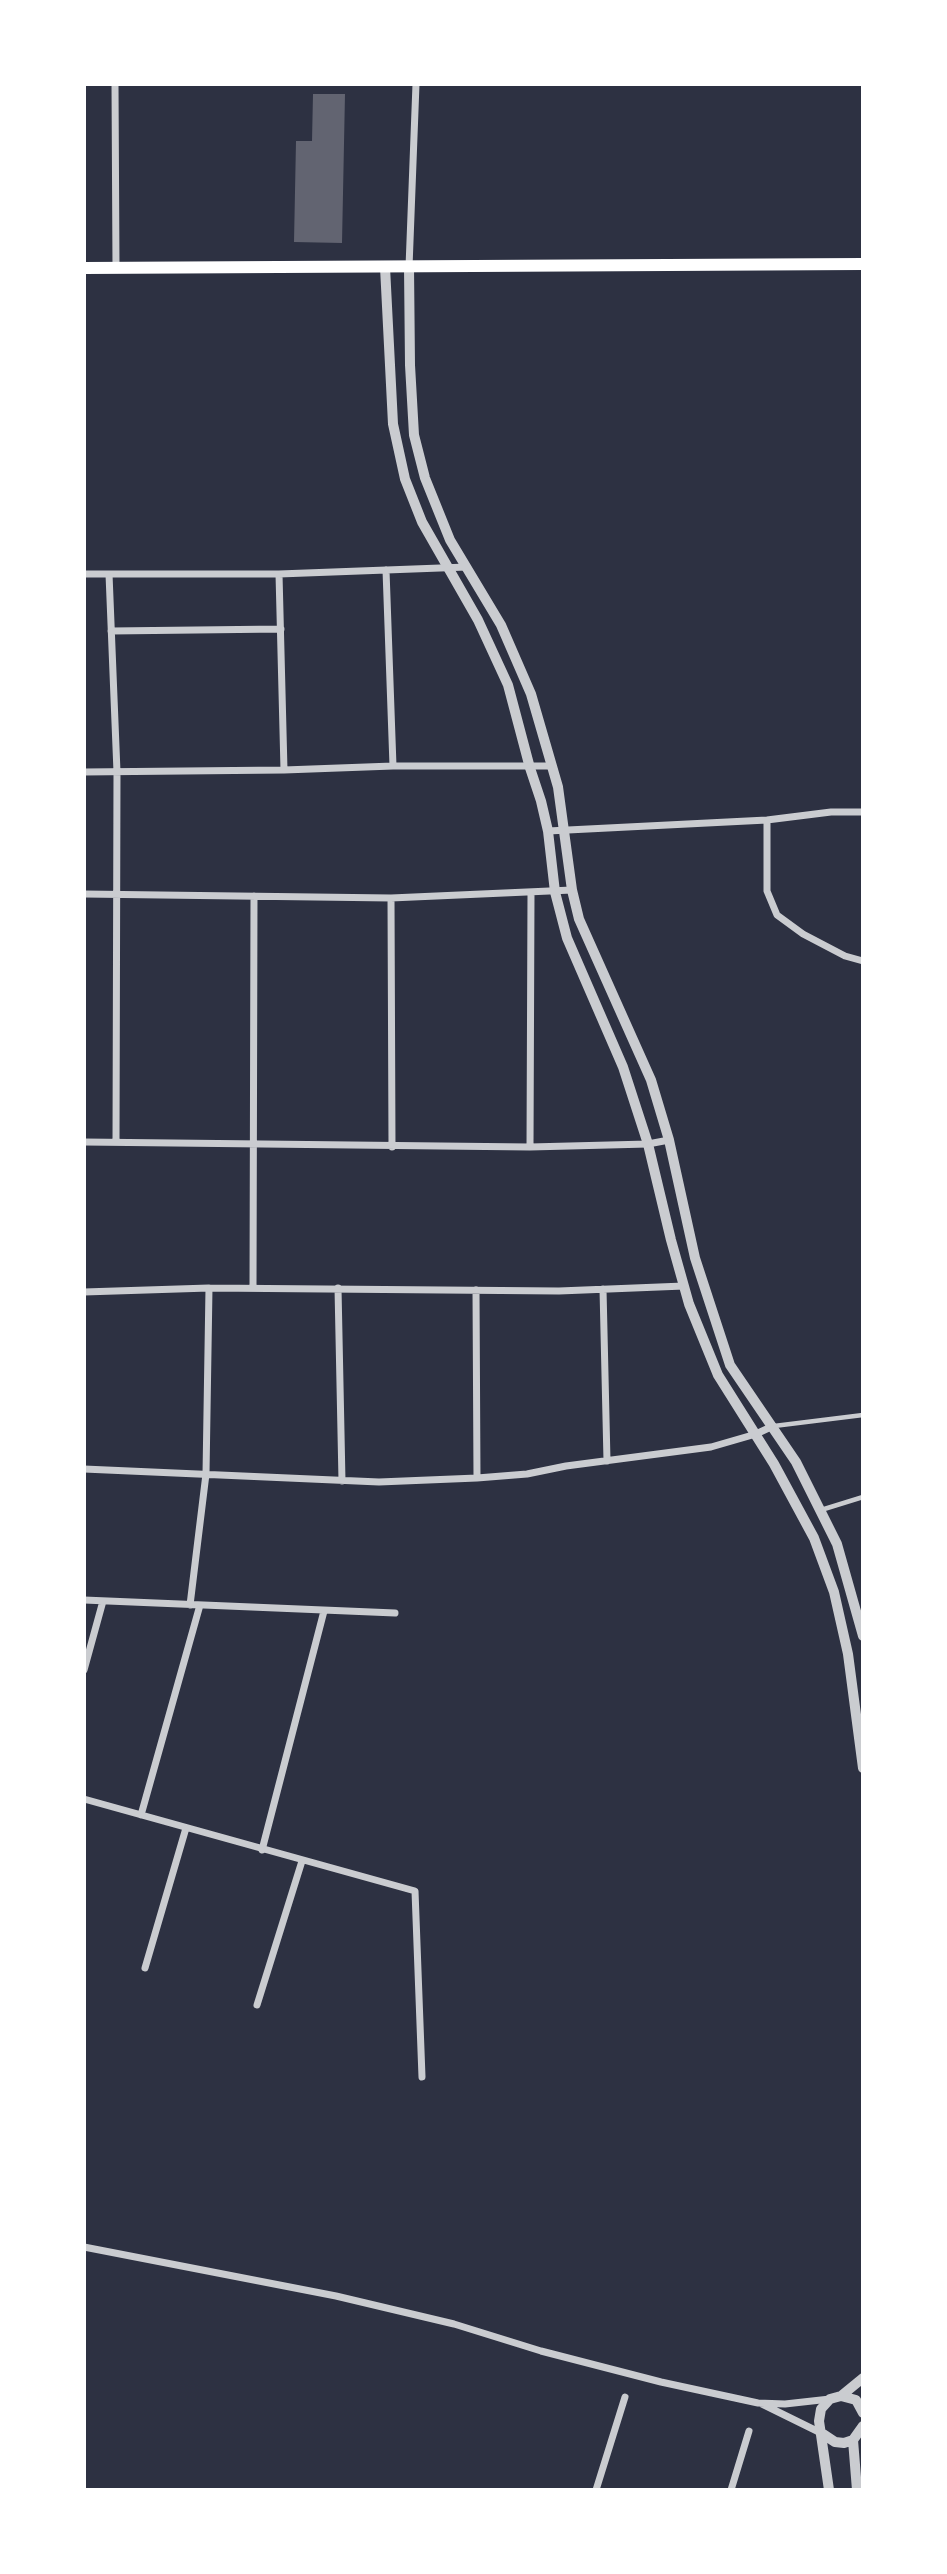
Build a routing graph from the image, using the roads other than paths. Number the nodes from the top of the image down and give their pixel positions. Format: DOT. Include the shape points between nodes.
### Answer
graph roads {
  1 [pos="115,84"];
  2 [pos="416,84"];
  3 [pos="863,264"];
  4 [pos="385,267"];
  5 [pos="409,267"];
  6 [pos="84,268"];
  7 [pos="116,268"];
  8 [pos="467,567"];
  9 [pos="450,568"];
  10 [pos="386,570"];
  11 [pos="84,574"];
  12 [pos="109,574"];
  13 [pos="279,574"];
  14 [pos="281,629"];
  15 [pos="111,631"];
  16 [pos="393,766"];
  17 [pos="552,766"];
  18 [pos="530,768"];
  19 [pos="284,770"];
  20 [pos="84,772"];
  21 [pos="117,772"];
  22 [pos="863,812"];
  23 [pos="767,820"];
  24 [pos="565,830"];
  25 [pos="548,831"];
  26 [pos="572,890"];
  27 [pos="555,892"];
  28 [pos="530,893"];
  29 [pos="84,894"];
  30 [pos="116,895"];
  31 [pos="254,896"];
  32 [pos="391,898"];
  33 [pos="863,961"];
  34 [pos="669,1140"];
  35 [pos="116,1141"];
  36 [pos="84,1142"];
  37 [pos="648,1144"];
  38 [pos="252,1145"];
  39 [pos="392,1147"];
  40 [pos="530,1147"];
  41 [pos="684,1286"];
  42 [pos="209,1288"];
  43 [pos="253,1288"];
  44 [pos="338,1288"];
  45 [pos="603,1289"];
  46 [pos="475,1290"];
  47 [pos="84,1292"];
  48 [pos="863,1415"];
  49 [pos="773,1426"];
  50 [pos="756,1434"];
  51 [pos="607,1461"];
  52 [pos="84,1468"];
  53 [pos="206,1474"];
  54 [pos="477,1478"];
  55 [pos="342,1481"];
  56 [pos="863,1497"];
  57 [pos="821,1510"];
  58 [pos="84,1600"];
  59 [pos="103,1601"];
  60 [pos="190,1605"];
  61 [pos="200,1605"];
  62 [pos="324,1611"];
  63 [pos="395,1614"];
  64 [pos="863,1636"];
  65 [pos="84,1670"];
  66 [pos="859,1698"];
  67 [pos="863,1768"];
  68 [pos="84,1799"];
  69 [pos="141,1815"];
  70 [pos="186,1828"];
  71 [pos="262,1850"];
  72 [pos="302,1861"];
  73 [pos="145,1968"];
  74 [pos="257,2005"];
  75 [pos="422,2077"];
  76 [pos="84,2247"];
  77 [pos="863,2379"];
  78 [pos="625,2397"];
  79 [pos="836,2397"];
  80 [pos="758,2403"];
  81 [pos="863,2413"];
  82 [pos="750,2431"];
  83 [pos="860,2432"];
  84 [pos="822,2434"];
  85 [pos="596,2490"];
  86 [pos="731,2490"];
  87 [pos="829,2490"];
  88 [pos="857,2490"];
  1 -- 7 [label="street"];
  2 -- 5 [label="street"];
  3 -- 5 [label="main road"];
  4 -- 5 [label="main road"];
  4 -- 7 [label="main road"];
  4 -- 9 [label="street" via="393,424 405,479 422,522"];
  5 -- 8 [label="street" via="414,435 425,478 450,540"];
  6 -- 7 [label="main road"];
  8 -- 9 [label="street"];
  8 -- 17 [label="street" via="531,694"];
  9 -- 10 [label="street"];
  9 -- 18 [label="street" via="508,685"];
  10 -- 13 [label="street"];
  10 -- 16 [label="street"];
  11 -- 12 [label="street"];
  12 -- 13 [label="street"];
  12 -- 15 [label="street"];
  13 -- 14 [label="street"];
  14 -- 15 [label="street"];
  14 -- 19 [label="street"];
  15 -- 21 [label="street"];
  16 -- 18 [label="street"];
  16 -- 19 [label="street"];
  17 -- 18 [label="street"];
  17 -- 24 [label="street"];
  18 -- 25 [label="street"];
  19 -- 21 [label="street"];
  20 -- 21 [label="street"];
  21 -- 30 [label="street"];
  22 -- 23 [label="street"];
  23 -- 24 [label="street"];
  23 -- 33 [label="street" via="767,891 776,915 803,934"];
  24 -- 25 [label="street"];
  24 -- 26 [label="street"];
  25 -- 27 [label="street"];
  26 -- 27 [label="street"];
  26 -- 34 [label="street" via="592,953 651,1080"];
  27 -- 28 [label="street"];
  27 -- 37 [label="street" via="567,938 623,1067"];
  28 -- 32 [label="street"];
  28 -- 40 [label="street"];
  29 -- 30 [label="street"];
  30 -- 31 [label="street"];
  30 -- 35 [label="street"];
  31 -- 32 [label="street"];
  31 -- 38 [label="street"];
  32 -- 39 [label="street"];
  34 -- 37 [label="street"];
  34 -- 49 [label="street" via="695,1258 730,1365"];
  35 -- 36 [label="street"];
  35 -- 38 [label="street"];
  37 -- 40 [label="street"];
  37 -- 41 [label="street"];
  38 -- 39 [label="street"];
  38 -- 43 [label="street"];
  39 -- 40 [label="street"];
  41 -- 45 [label="street"];
  41 -- 50 [label="street" via="718,1375"];
  42 -- 43 [label="street"];
  42 -- 47 [label="street"];
  42 -- 53 [label="street"];
  43 -- 44 [label="street"];
  44 -- 46 [label="street"];
  44 -- 55 [label="street"];
  45 -- 46 [label="street"];
  45 -- 51 [label="street"];
  46 -- 54 [label="street"];
  48 -- 49 [label="lane"];
  49 -- 50 [label="street"];
  49 -- 57 [label="street"];
  50 -- 51 [label="street" via="711,1447"];
  50 -- 66 [label="street" via="814,1538 834,1592"];
  51 -- 54 [label="street"];
  52 -- 53 [label="street"];
  53 -- 55 [label="street"];
  53 -- 60 [label="street"];
  54 -- 55 [label="street"];
  56 -- 57 [label="lane"];
  57 -- 64 [label="street" via="837,1544"];
  58 -- 59 [label="street"];
  59 -- 60 [label="street"];
  59 -- 65 [label="street"];
  60 -- 61 [label="street"];
  61 -- 62 [label="street"];
  61 -- 69 [label="street"];
  62 -- 63 [label="street"];
  62 -- 71 [label="street"];
  66 -- 67 [label="street"];
  68 -- 69 [label="street"];
  69 -- 70 [label="street"];
  70 -- 71 [label="street"];
  70 -- 73 [label="street"];
  71 -- 72 [label="street"];
  72 -- 74 [label="street"];
  72 -- 75 [label="street" via="415,1891"];
  76 -- 80 [label="street" via="350,2299 661,2382"];
  77 -- 79 [label="street"];
  78 -- 85 [label="street"];
  79 -- 80 [label="street"];
  79 -- 81 [label="street" via="856,2400"];
  79 -- 84 [label="street" via="821,2409"];
  80 -- 84 [label="street"];
  82 -- 86 [label="street"];
  83 -- 84 [label="street" via="844,2443"];
  83 -- 88 [label="street"];
  84 -- 87 [label="street"];
}
